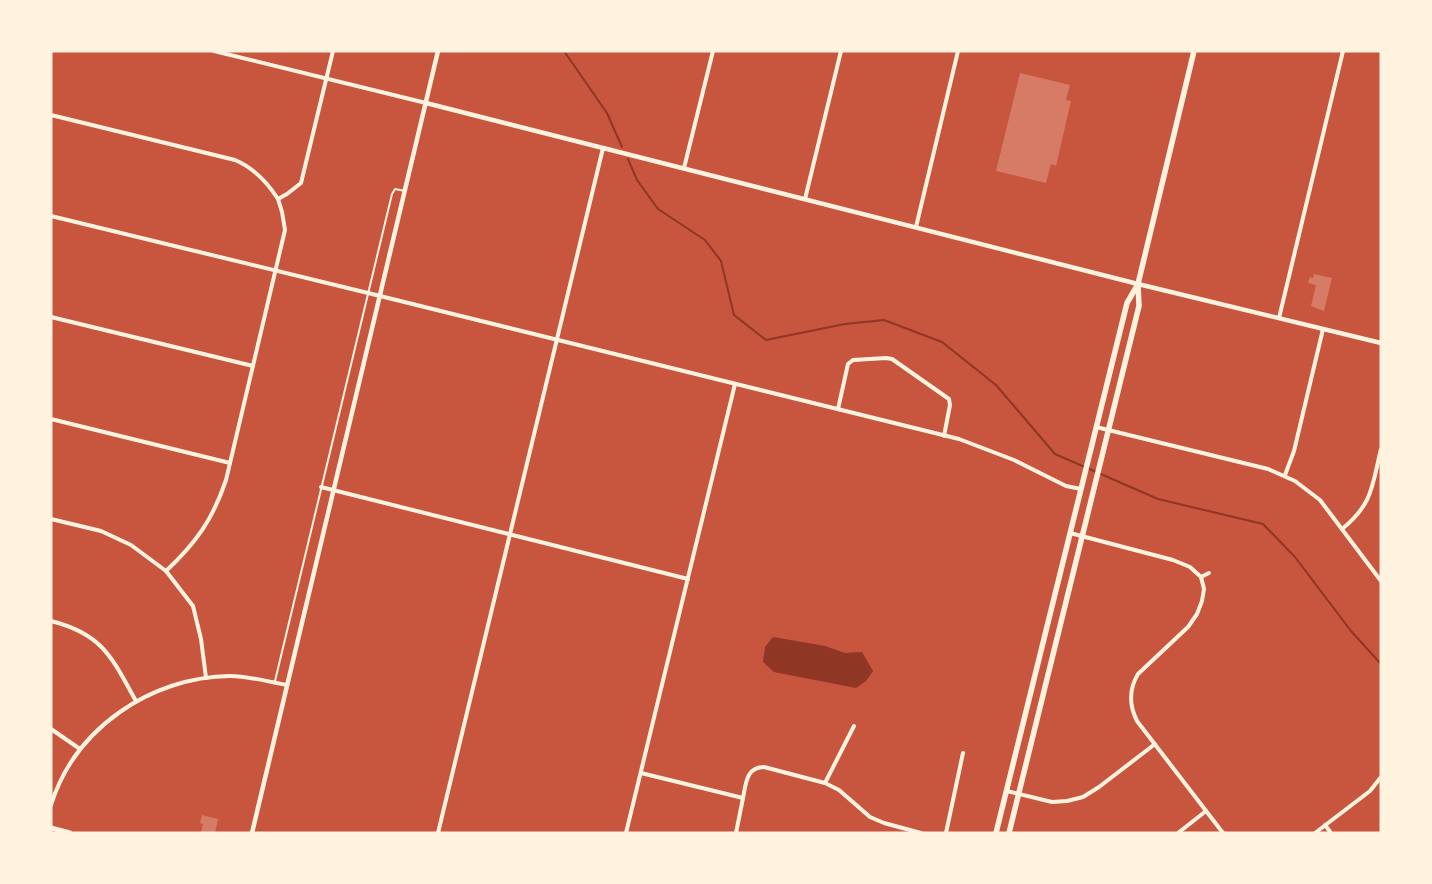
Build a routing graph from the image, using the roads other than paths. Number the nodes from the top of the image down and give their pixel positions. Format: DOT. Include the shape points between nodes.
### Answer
graph roads {
  1 [pos="214,51"];
  2 [pos="333,51"];
  3 [pos="438,51"];
  4 [pos="713,51"];
  5 [pos="841,51"];
  6 [pos="958,51"];
  7 [pos="1194,51"];
  8 [pos="1343,51"];
  9 [pos="326,78"];
  10 [pos="426,103"];
  11 [pos="51,115"];
  12 [pos="603,148"];
  13 [pos="684,168"];
  14 [pos="405,191"];
  15 [pos="278,199"];
  16 [pos="805,199"];
  17 [pos="51,216"];
  18 [pos="916,227"];
  19 [pos="276,271"];
  20 [pos="1138,284"];
  21 [pos="368,293"];
  22 [pos="380,296"];
  23 [pos="51,317"];
  24 [pos="1278,318"];
  25 [pos="1323,329"];
  26 [pos="557,340"];
  27 [pos="1381,343"];
  28 [pos="253,366"];
  29 [pos="735,384"];
  30 [pos="838,409"];
  31 [pos="51,419"];
  32 [pos="1096,427"];
  33 [pos="1109,430"];
  34 [pos="944,436"];
  35 [pos="1381,449"];
  36 [pos="230,463"];
  37 [pos="1285,475"];
  38 [pos="321,487"];
  39 [pos="333,490"];
  40 [pos="1081,490"];
  41 [pos="51,519"];
  42 [pos="1342,530"];
  43 [pos="1070,533"];
  44 [pos="510,535"];
  45 [pos="1083,537"];
  46 [pos="166,571"];
  47 [pos="1209,573"];
  48 [pos="1201,577"];
  49 [pos="688,580"];
  50 [pos="1381,581"];
  51 [pos="51,621"];
  52 [pos="206,678"];
  53 [pos="275,683"];
  54 [pos="287,685"];
  55 [pos="136,701"];
  56 [pos="854,726"];
  57 [pos="51,729"];
  58 [pos="1154,744"];
  59 [pos="80,749"];
  60 [pos="963,753"];
  61 [pos="641,773"];
  62 [pos="1381,777"];
  63 [pos="825,782"];
  64 [pos="1007,791"];
  65 [pos="1019,794"];
  66 [pos="743,798"];
  67 [pos="51,805"];
  68 [pos="1206,811"];
  69 [pos="1325,825"];
  70 [pos="51,828"];
  71 [pos="70,833"];
  72 [pos="252,833"];
  73 [pos="438,833"];
  74 [pos="626,833"];
  75 [pos="736,833"];
  76 [pos="920,833"];
  77 [pos="946,833"];
  78 [pos="996,833"];
  79 [pos="1009,833"];
  80 [pos="1178,833"];
  81 [pos="1222,833"];
  82 [pos="1315,833"];
  83 [pos="1331,833"];
  1 -- 9 [label="street"];
  2 -- 9 [label="street"];
  3 -- 10 [label="street"];
  4 -- 13 [label="street"];
  5 -- 16 [label="street"];
  6 -- 18 [label="street"];
  7 -- 20 [label="main road"];
  8 -- 24 [label="street"];
  9 -- 10 [label="street"];
  9 -- 15 [label="street" via="301,184"];
  10 -- 12 [label="street"];
  10 -- 14 [label="street"];
  11 -- 15 [label="street" via="234,160 258,174"];
  12 -- 13 [label="street"];
  12 -- 26 [label="street"];
  13 -- 16 [label="street"];
  14 -- 21 [label="lane" via="395,189 392,192"];
  14 -- 22 [label="street"];
  15 -- 19 [label="street" via="285,230"];
  16 -- 18 [label="street"];
  17 -- 19 [label="street"];
  18 -- 20 [label="street"];
  19 -- 21 [label="street"];
  19 -- 28 [label="street"];
  20 -- 24 [label="street"];
  20 -- 32 [label="main road" via="1127,303"];
  20 -- 33 [label="main road" via="1139,306"];
  21 -- 22 [label="street"];
  21 -- 38 [label="lane"];
  22 -- 26 [label="street"];
  22 -- 39 [label="street"];
  23 -- 28 [label="street"];
  24 -- 25 [label="street"];
  25 -- 27 [label="street"];
  25 -- 37 [label="street" via="1294,452"];
  26 -- 29 [label="street"];
  26 -- 44 [label="street"];
  28 -- 36 [label="street"];
  29 -- 30 [label="street"];
  29 -- 49 [label="street"];
  30 -- 34 [label="street"];
  30 -- 34 [label="street" via="848,364 853,360 892,359 949,399"];
  31 -- 36 [label="street"];
  32 -- 33 [label="street"];
  32 -- 40 [label="main road"];
  33 -- 37 [label="street"];
  33 -- 45 [label="main road"];
  34 -- 40 [label="street" via="970,442"];
  35 -- 42 [label="street" via="1365,506"];
  36 -- 46 [label="street" via="218,502 203,530"];
  37 -- 42 [label="street" via="1320,500"];
  38 -- 39 [label="street"];
  38 -- 53 [label="lane"];
  39 -- 44 [label="street"];
  39 -- 54 [label="street"];
  40 -- 43 [label="main road"];
  41 -- 46 [label="street" via="101,531 131,545"];
  42 -- 50 [label="street"];
  43 -- 45 [label="street"];
  43 -- 64 [label="main road"];
  44 -- 49 [label="street"];
  44 -- 73 [label="street"];
  45 -- 48 [label="street" via="1173,560 1190,567"];
  45 -- 65 [label="main road"];
  46 -- 52 [label="street" via="193,606"];
  47 -- 48 [label="street"];
  48 -- 58 [label="street" via="1204,589 1197,614 1133,683 1134,715"];
  49 -- 61 [label="street"];
  51 -- 55 [label="street" via="84,633 104,648"];
  52 -- 53 [label="street" via="232,676"];
  52 -- 55 [label="street" via="154,691"];
  53 -- 54 [label="street"];
  54 -- 72 [label="street"];
  55 -- 59 [label="street" via="108,721"];
  56 -- 63 [label="street"];
  57 -- 59 [label="street"];
  58 -- 65 [label="street" via="1083,797 1052,802"];
  58 -- 68 [label="street"];
  59 -- 67 [label="street"];
  60 -- 77 [label="street"];
  61 -- 66 [label="street"];
  61 -- 74 [label="street"];
  62 -- 69 [label="street" via="1370,790"];
  63 -- 66 [label="street" via="759,767 750,772"];
  63 -- 76 [label="street" via="870,817"];
  64 -- 65 [label="street"];
  64 -- 78 [label="main road"];
  65 -- 79 [label="main road"];
  66 -- 75 [label="street"];
  68 -- 80 [label="street"];
  68 -- 81 [label="street"];
  69 -- 82 [label="street"];
  69 -- 83 [label="street"];
  70 -- 71 [label="main road"];
}
